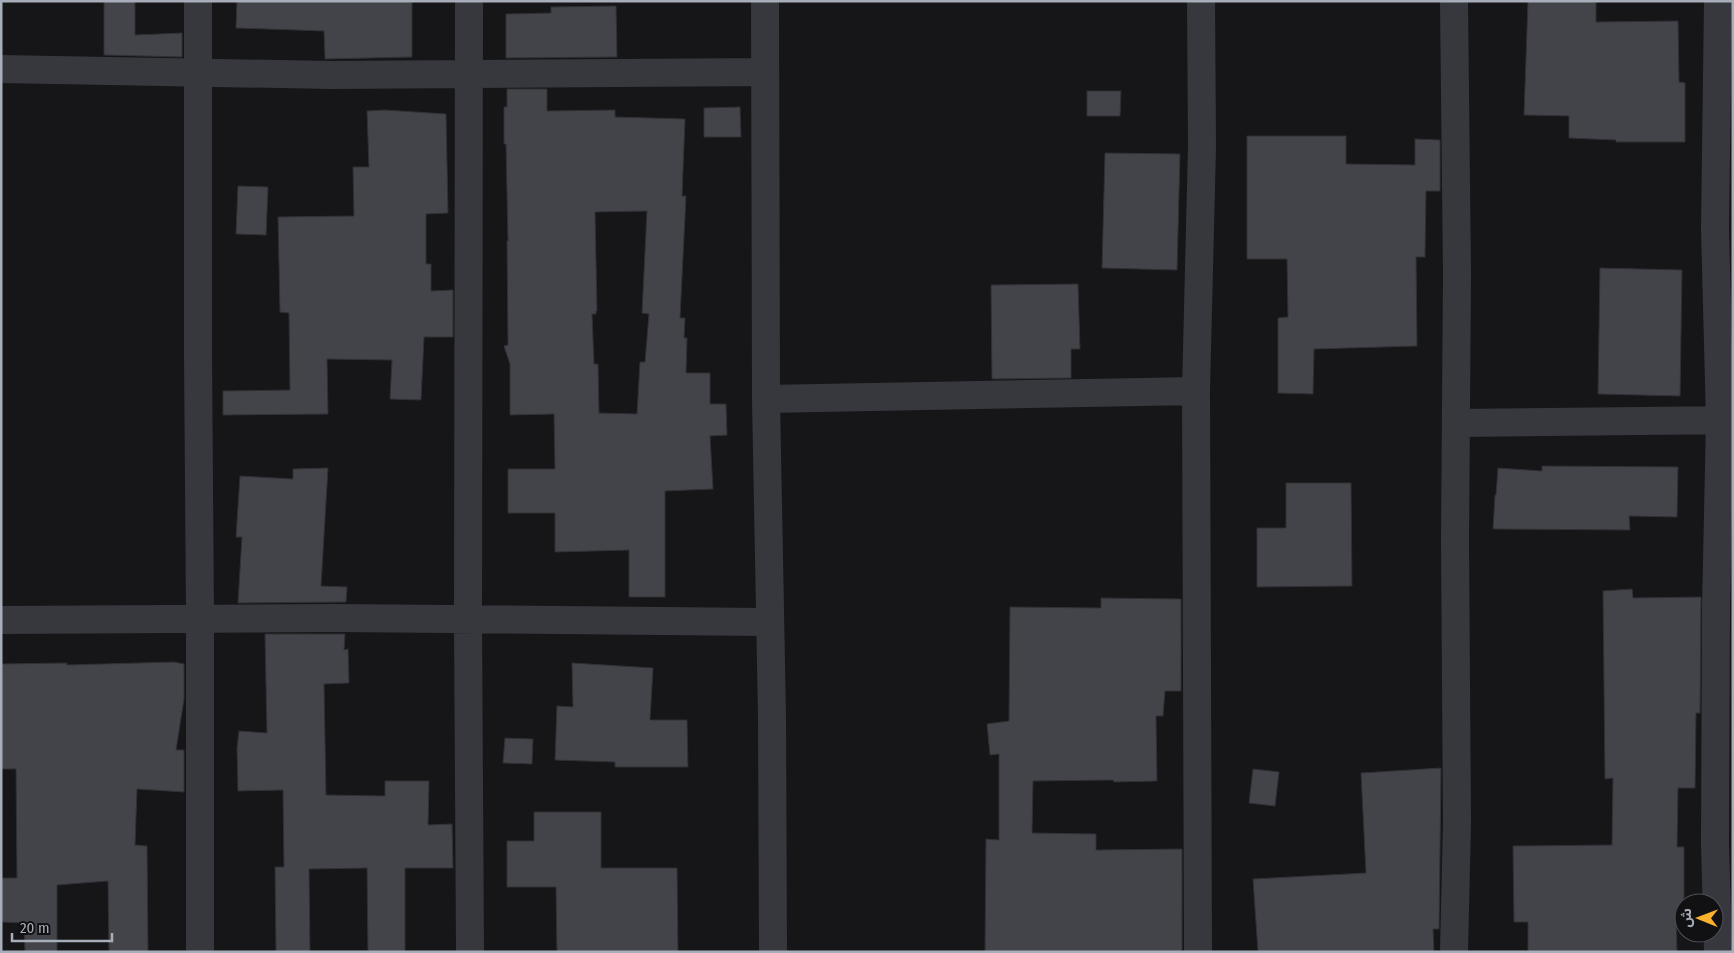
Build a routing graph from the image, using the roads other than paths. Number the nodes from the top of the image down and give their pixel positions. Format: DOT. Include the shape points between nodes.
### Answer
graph roads {
  1 [pos="198,1"];
  2 [pos="469,1"];
  3 [pos="765,1"];
  4 [pos="1201,1"];
  5 [pos="1454,1"];
  6 [pos="1718,1"];
  7 [pos="1,69"];
  8 [pos="198,72"];
  9 [pos="765,72"];
  10 [pos="470,74"];
  11 [pos="1196,392"];
  12 [pos="766,399"];
  13 [pos="1726,421"];
  14 [pos="1456,422"];
  15 [pos="200,618"];
  16 [pos="468,619"];
  17 [pos="1,620"];
  18 [pos="770,622"];
  19 [pos="200,952"];
  20 [pos="470,952"];
  21 [pos="772,952"];
  22 [pos="1198,952"];
  23 [pos="1454,952"];
  24 [pos="1718,952"];
  1 -- 8 [label="street"];
  2 -- 10 [label="street"];
  3 -- 9 [label="street"];
  4 -- 11 [label="street" via="1202,146"];
  5 -- 14 [label="street"];
  6 -- 13 [label="street" via="1715,228"];
  7 -- 8 [label="street"];
  8 -- 10 [label="street"];
  8 -- 15 [label="street"];
  9 -- 10 [label="street"];
  9 -- 12 [label="street"];
  10 -- 16 [label="street"];
  11 -- 12 [label="street"];
  11 -- 22 [label="street"];
  12 -- 18 [label="street"];
  13 -- 14 [label="street"];
  13 -- 24 [label="street" via="1716,608"];
  14 -- 23 [label="street" via="1457,823"];
  15 -- 16 [label="street"];
  15 -- 17 [label="street"];
  15 -- 19 [label="street"];
  16 -- 18 [label="street"];
  16 -- 20 [label="street"];
  18 -- 21 [label="street"];
}
